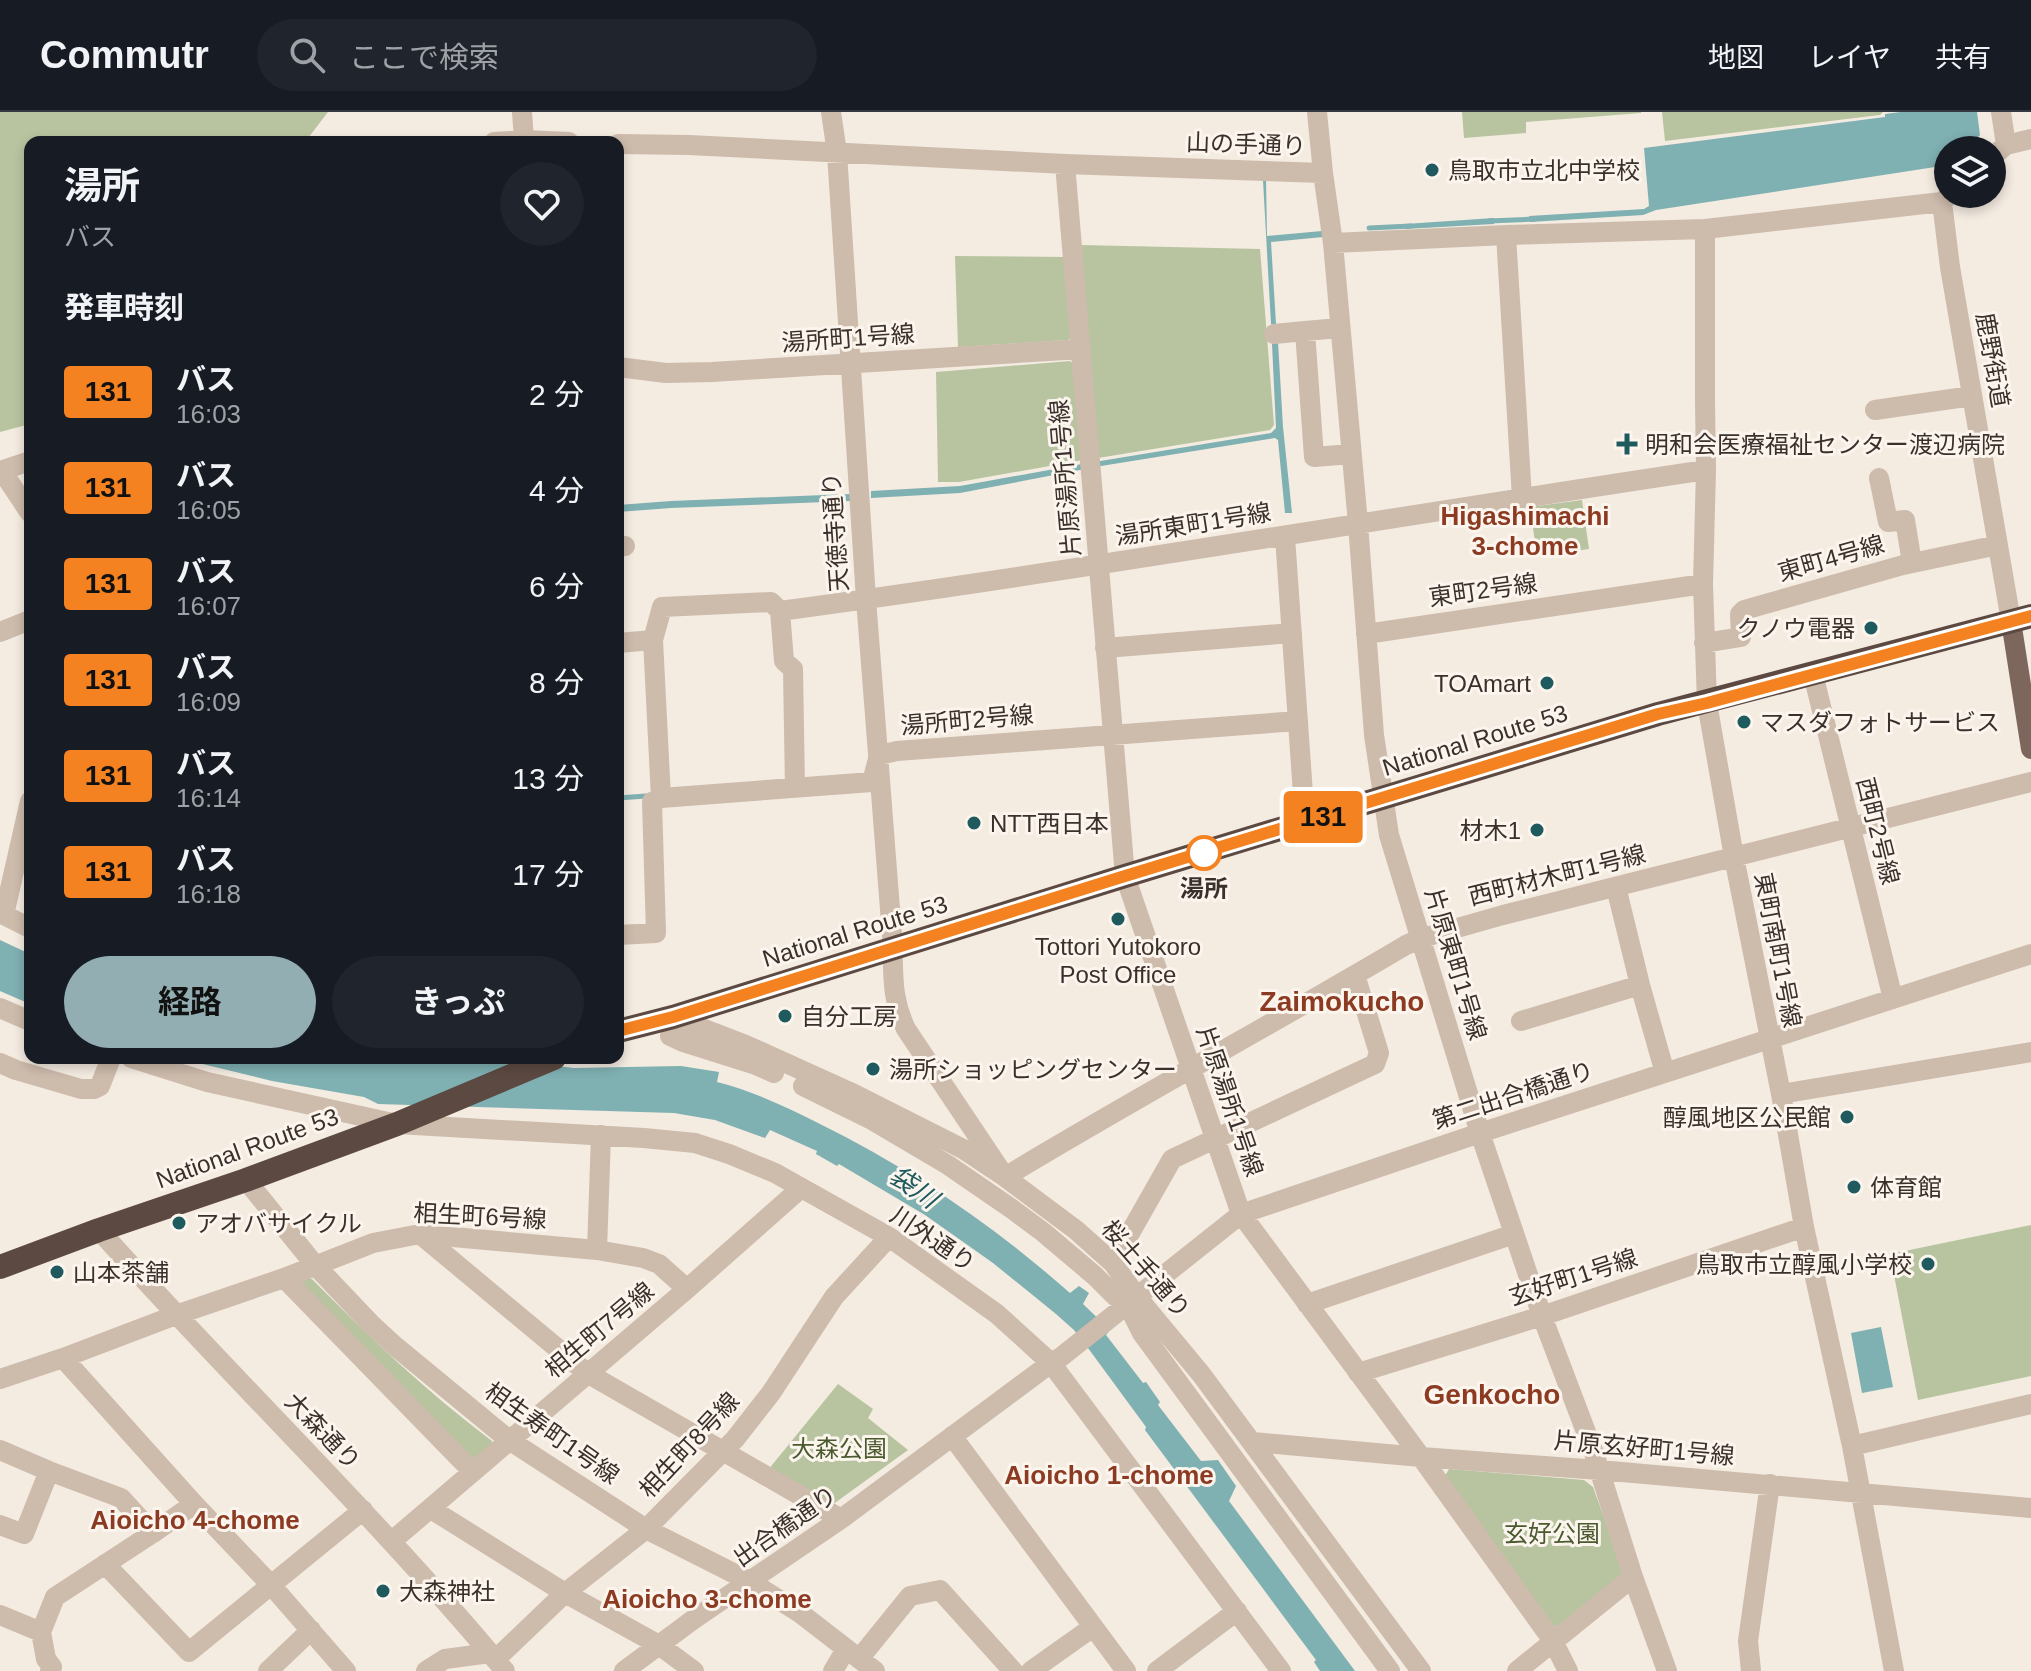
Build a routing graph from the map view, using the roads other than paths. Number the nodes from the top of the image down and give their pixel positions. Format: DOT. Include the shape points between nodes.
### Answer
graph roads {
  1 [pos="522,112"];
  2 [pos="831,112"];
  3 [pos="1317,112"];
  4 [pos="2001,112"];
  5 [pos="524,136"];
  6 [pos="2000,136"];
  7 [pos="2031,139"];
  8 [pos="624,144"];
  9 [pos="2006,148"];
  10 [pos="837,153"];
  11 [pos="1065,164"];
  12 [pos="1323,173"];
  13 [pos="1934,200"];
  14 [pos="1947,208"];
  15 [pos="1705,229"];
  16 [pos="1506,235"];
  17 [pos="1333,243"];
  18 [pos="1339,328"];
  19 [pos="1305,331"];
  20 [pos="1274,334"];
  21 [pos="1081,349"];
  22 [pos="850,363"];
  23 [pos="624,368"];
  24 [pos="1972,396"];
  25 [pos="1875,410"];
  26 [pos="1351,454"];
  27 [pos="24,463"];
  28 [pos="2,470"];
  29 [pos="1706,470"];
  30 [pos="1879,478"];
  31 [pos="1522,498"];
  32 [pos="24,504"];
  33 [pos="1358,524"];
  34 [pos="1285,537"];
  35 [pos="1998,545"];
  36 [pos="1912,563"];
  37 [pos="1098,565"];
  38 [pos="1703,584"];
  39 [pos="866,599"];
  40 [pos="780,611"];
  41 [pos="2021,619"];
  42 [pos="24,622"];
  43 [pos="0,632"];
  44 [pos="1292,633"];
  45 [pos="1366,634"];
  46 [pos="653,640"];
  47 [pos="624,642"];
  48 [pos="1704,643"];
  49 [pos="1105,648"];
  50 [pos="1813,674"];
  51 [pos="1707,703"];
  52 [pos="1298,721"];
  53 [pos="1112,734"];
  54 [pos="2031,749"];
  55 [pos="879,755"];
  56 [pos="2031,782"];
  57 [pos="795,788"];
  58 [pos="1385,797"];
  59 [pos="661,798"];
  60 [pos="1309,822"];
  61 [pos="24,825"];
  62 [pos="1851,828"];
  63 [pos="1734,857"];
  64 [pos="1125,876"];
  65 [pos="1616,887"];
  66 [pos="2,914"];
  67 [pos="24,925"];
  68 [pos="624,935"];
  69 [pos="1422,938"];
  70 [pos="893,949"];
  71 [pos="2031,954"];
  72 [pos="1355,975"];
  73 [pos="1640,985"];
  74 [pos="1893,999"];
  75 [pos="0,1008"];
  76 [pos="24,1018"];
  77 [pos="1521,1021"];
  78 [pos="672,1027"];
  79 [pos="624,1031"];
  80 [pos="1769,1039"];
  81 [pos="2031,1052"];
  82 [pos="0,1063"];
  83 [pos="109,1064"];
  84 [pos="150,1064"];
  85 [pos="539,1064"];
  86 [pos="1191,1070"];
  87 [pos="1665,1073"];
  88 [pos="1781,1094"];
  89 [pos="397,1124"];
  90 [pos="1480,1133"];
  91 [pos="601,1135"];
  92 [pos="1215,1139"];
  93 [pos="1005,1177"];
  94 [pos="246,1180"];
  95 [pos="801,1188"];
  96 [pos="1241,1214"];
  97 [pos="1804,1227"];
  98 [pos="99,1230"];
  99 [pos="420,1234"];
  100 [pos="1514,1234"];
  101 [pos="889,1237"];
  102 [pos="597,1250"];
  103 [pos="1113,1263"];
  104 [pos="315,1265"];
  105 [pos="0,1267"];
  106 [pos="284,1278"];
  107 [pos="687,1289"];
  108 [pos="1307,1304"];
  109 [pos="1127,1305"];
  110 [pos="176,1315"];
  111 [pos="1542,1316"];
  112 [pos="63,1358"];
  113 [pos="1056,1360"];
  114 [pos="587,1373"];
  115 [pos="1358,1373"];
  116 [pos="0,1379"];
  117 [pos="2031,1404"];
  118 [pos="952,1436"];
  119 [pos="509,1440"];
  120 [pos="1253,1442"];
  121 [pos="1852,1446"];
  122 [pos="0,1450"];
  123 [pos="724,1451"];
  124 [pos="1421,1457"];
  125 [pos="1599,1470"];
  126 [pos="49,1471"];
  127 [pos="473,1472"];
  128 [pos="1770,1484"];
  129 [pos="1859,1492"];
  130 [pos="194,1504"];
  131 [pos="2031,1508"];
  132 [pos="431,1509"];
  133 [pos="363,1510"];
  134 [pos="841,1519"];
  135 [pos="0,1525"];
  136 [pos="646,1529"];
  137 [pos="153,1533"];
  138 [pos="392,1541"];
  139 [pos="105,1564"];
  140 [pos="1633,1577"];
  141 [pos="751,1582"];
  142 [pos="271,1585"];
  143 [pos="565,1593"];
  144 [pos="1237,1611"];
  145 [pos="0,1615"];
  146 [pos="1093,1627"];
  147 [pos="311,1630"];
  148 [pos="41,1632"];
  149 [pos="1553,1641"];
  150 [pos="659,1645"];
  151 [pos="860,1660"];
  152 [pos="497,1661"];
  153 [pos="55,1670"];
  154 [pos="268,1671"];
  155 [pos="346,1671"];
  156 [pos="426,1671"];
  157 [pos="624,1671"];
  158 [pos="694,1671"];
  159 [pos="833,1671"];
  160 [pos="1013,1671"];
  161 [pos="1031,1671"];
  162 [pos="1126,1671"];
  163 [pos="1157,1671"];
  164 [pos="1281,1671"];
  165 [pos="1390,1671"];
  166 [pos="1421,1671"];
  167 [pos="1517,1671"];
  168 [pos="1568,1671"];
  169 [pos="1667,1671"];
  170 [pos="1751,1671"];
  171 [pos="1894,1671"];
  1 -- 5 [label="street"];
  2 -- 10 [label="street, 天徳寺通り"];
  3 -- 12 [label="street"];
  4 -- 6 [label="street"];
  7 -- 9 [label="street"];
  8 -- 10 [label="street, 山の手通り"];
  10 -- 11 [label="street, 山の手通り"];
  10 -- 22 [label="street, 天徳寺通り"];
  11 -- 12 [label="street, 山の手通り"];
  11 -- 21 [label="street, 片原湯所1号線"];
  12 -- 17 [label="street, 山の手通り"];
  13 -- 15 [label="street"];
  14 -- 24 [label="street, 鹿野街道" via="1950,267"];
  15 -- 16 [label="street"];
  15 -- 29 [label="street, 東町南町1号線"];
  16 -- 17 [label="street"];
  16 -- 31 [label="street"];
  17 -- 18 [label="street, 片原東町1号線"];
  18 -- 19 [label="street"];
  18 -- 26 [label="street, 片原東町1号線"];
  19 -- 20 [label="street"];
  19 -- 26 [label="street" via="1314,457"];
  21 -- 22 [label="street, 湯所町1号線"];
  21 -- 37 [label="street, 片原湯所1号線"];
  22 -- 23 [label="street, 湯所町1号線" via="666,373"];
  22 -- 39 [label="street, 天徳寺通り"];
  24 -- 25 [label="street"];
  24 -- 35 [label="street, 鹿野街道"];
  26 -- 33 [label="street, 片原東町1号線"];
  27 -- 28 [label="street"];
  28 -- 32 [label="street"];
  29 -- 31 [label="street, 湯所東町1号線"];
  29 -- 38 [label="street, 東町南町1号線"];
  30 -- 36 [label="street" via="1888,522 1905,520"];
  31 -- 33 [label="street, 湯所東町1号線"];
  33 -- 34 [label="street, 湯所東町1号線"];
  33 -- 45 [label="street, 片原東町1号線"];
  34 -- 37 [label="street, 湯所東町1号線"];
  34 -- 44 [label="street"];
  35 -- 36 [label="street, 東町4号線"];
  35 -- 41 [label="street, 鹿野街道"];
  36 -- 48 [label="street, 東町4号線" via="1744,610 1741,637"];
  37 -- 39 [label="street, 湯所東町1号線"];
  37 -- 49 [label="street, 片原湯所1号線"];
  38 -- 45 [label="street, 東町2号線"];
  38 -- 48 [label="street, 東町南町1号線"];
  39 -- 40 [label="street, 湯所東町1号線"];
  39 -- 55 [label="street, 天徳寺通り"];
  40 -- 46 [label="street, 湯所東町1号線" via="771,602 662,607"];
  40 -- 57 [label="street" via="784,661 793,669"];
  41 -- 50 [label="highway, National Route 53"];
  41 -- 54 [label="main road"];
  42 -- 43 [label="street"];
  44 -- 49 [label="street"];
  44 -- 52 [label="street"];
  45 -- 58 [label="street, 片原東町1号線"];
  46 -- 47 [label="street"];
  46 -- 59 [label="street"];
  48 -- 51 [label="street, 東町南町1号線"];
  49 -- 53 [label="street, 片原湯所1号線"];
  50 -- 51 [label="highway, National Route 53"];
  50 -- 62 [label="street, 西町2号線"];
  51 -- 58 [label="highway, National Route 53"];
  51 -- 63 [label="street, 東町南町1号線"];
  52 -- 53 [label="street, 湯所町2号線"];
  52 -- 60 [label="street"];
  53 -- 55 [label="street, 湯所町2号線"];
  53 -- 64 [label="street, 片原湯所1号線"];
  55 -- 57 [label="street, 湯所町2号線" via="872,782"];
  55 -- 70 [label="street, 天徳寺通り"];
  56 -- 62 [label="street, 西町材木町1号線"];
  57 -- 59 [label="street, 湯所町2号線"];
  58 -- 60 [label="highway, National Route 53"];
  58 -- 69 [label="street, 片原東町1号線" via="1389,835"];
  59 -- 68 [label="street" via="652,802 656,933"];
  60 -- 64 [label="highway, National Route 53"];
  61 -- 66 [label="street"];
  62 -- 63 [label="street, 西町材木町1号線"];
  62 -- 74 [label="street, 西町2号線"];
  63 -- 65 [label="street, 西町材木町1号線"];
  63 -- 80 [label="street, 東町南町1号線"];
  64 -- 70 [label="highway, National Route 53"];
  64 -- 86 [label="street, 片原湯所1号線"];
  65 -- 69 [label="street, 西町材木町1号線"];
  65 -- 73 [label="street"];
  66 -- 67 [label="street"];
  69 -- 72 [label="street, 西町材木町1号線"];
  69 -- 90 [label="street, 片原東町1号線"];
  70 -- 78 [label="highway, National Route 53"];
  70 -- 93 [label="street, 天徳寺通り" via="893,987 906,1029"];
  71 -- 74 [label="street, 第二出合橋通り"];
  72 -- 86 [label="street, 西町材木町1号線"];
  72 -- 92 [label="street" via="1379,1053 1375,1064"];
  73 -- 77 [label="street"];
  73 -- 87 [label="street"];
  74 -- 80 [label="street, 第二出合橋通り"];
  75 -- 76 [label="street"];
  78 -- 79 [label="highway, National Route 53"];
  78 -- 93 [label="street, 桜土手通り" via="746,1045 963,1149"];
  78 -- 109 [label="street" via="674,1039 796,1082 972,1175"];
  80 -- 87 [label="street, 第二出合橋通り"];
  80 -- 88 [label="street, 東町南町1号線"];
  81 -- 88 [label="street"];
  82 -- 83 [label="street" via="88,1090 100,1086"];
  84 -- 89 [label="street, 川外通り" via="207,1082"];
  85 -- 89 [label="highway, National Route 53"];
  86 -- 92 [label="street, 片原湯所1号線"];
  86 -- 93 [label="street, 西町材木町1号線"];
  87 -- 90 [label="street, 第二出合橋通り"];
  88 -- 97 [label="street, 東町南町1号線"];
  89 -- 91 [label="street, 川外通り"];
  89 -- 94 [label="highway, National Route 53"];
  90 -- 96 [label="street, 第二出合橋通り"];
  90 -- 100 [label="street, 片原東町1号線"];
  91 -- 95 [label="street, 川外通り" via="695,1143"];
  91 -- 102 [label="street"];
  92 -- 96 [label="street, 片原湯所1号線"];
  92 -- 103 [label="street" via="1172,1159"];
  93 -- 103 [label="street, 桜土手通り"];
  94 -- 98 [label="highway, National Route 53"];
  94 -- 104 [label="street, 相生寿町1号線"];
  95 -- 101 [label="street, 川外通り"];
  95 -- 107 [label="street, 相生町7号線"];
  96 -- 108 [label="street, 片原湯所1号線"];
  96 -- 109 [label="street, 第二出合橋通り"];
  97 -- 111 [label="street, 玄好町1号線"];
  97 -- 121 [label="street, 東町南町1号線"];
  98 -- 105 [label="highway, National Route 53"];
  98 -- 110 [label="street, 大森通り"];
  99 -- 102 [label="street, 相生町6号線"];
  99 -- 104 [label="street, 相生町6号線" via="373,1243"];
  99 -- 114 [label="street"];
  100 -- 108 [label="street"];
  100 -- 111 [label="street, 片原東町1号線"];
  101 -- 113 [label="street, 川外通り"];
  101 -- 123 [label="street, 相生町8号線" via="834,1297 771,1393"];
  102 -- 107 [label="street, 相生町6号線" via="656,1262"];
  103 -- 109 [label="street, 桜土手通り"];
  104 -- 106 [label="street, 相生町6号線"];
  104 -- 119 [label="street, 相生寿町1号線" via="395,1346"];
  106 -- 110 [label="street, 相生町6号線"];
  106 -- 127 [label="street"];
  107 -- 114 [label="street, 相生町7号線"];
  108 -- 115 [label="street, 片原湯所1号線"];
  109 -- 113 [label="street, 第二出合橋通り"];
  109 -- 120 [label="street, 桜土手通り" via="1201,1374"];
  109 -- 165 [label="street" via="1142,1333 1262,1488"];
  110 -- 112 [label="street, 相生町6号線"];
  110 -- 133 [label="street, 大森通り"];
  111 -- 115 [label="street, 玄好町1号線"];
  111 -- 125 [label="street, 片原東町1号線"];
  112 -- 116 [label="street, 相生町6号線"];
  112 -- 130 [label="street"];
  113 -- 118 [label="street, 出合橋通り"];
  113 -- 144 [label="street, 川外通り"];
  114 -- 119 [label="street, 相生町7号線"];
  114 -- 123 [label="street"];
  115 -- 124 [label="street, 片原湯所1号線"];
  117 -- 121 [label="street"];
  118 -- 134 [label="street, 出合橋通り"];
  118 -- 146 [label="street"];
  119 -- 127 [label="street, 相生町7号線"];
  119 -- 136 [label="street, 相生寿町1号線"];
  120 -- 124 [label="street, 片原玄好町1号線"];
  120 -- 166 [label="street, 桜土手通り"];
  121 -- 129 [label="street, 東町南町1号線"];
  122 -- 126 [label="street"];
  123 -- 134 [label="street"];
  123 -- 136 [label="street, 相生町8号線"];
  124 -- 125 [label="street, 片原玄好町1号線"];
  124 -- 149 [label="street, 片原湯所1号線"];
  125 -- 128 [label="street, 片原玄好町1号線"];
  125 -- 140 [label="street, 片原東町1号線"];
  126 -- 135 [label="street" via="24,1534"];
  126 -- 137 [label="street" via="121,1498"];
  127 -- 132 [label="street, 相生町7号線"];
  128 -- 129 [label="street, 片原玄好町1号線"];
  128 -- 170 [label="street" via="1748,1641"];
  129 -- 131 [label="street, 片原玄好町1号線"];
  129 -- 171 [label="street, 東町南町1号線"];
  130 -- 137 [label="street"];
  130 -- 142 [label="street"];
  132 -- 138 [label="street, 相生町7号線"];
  132 -- 143 [label="street"];
  133 -- 138 [label="street, 大森通り"];
  133 -- 142 [label="street"];
  134 -- 141 [label="street, 出合橋通り"];
  136 -- 141 [label="street, 相生寿町1号線"];
  136 -- 143 [label="street, 相生町8号線"];
  137 -- 139 [label="street"];
  138 -- 152 [label="street, 大森通り"];
  139 -- 142 [label="street" via="189,1652"];
  139 -- 148 [label="street" via="55,1597"];
  140 -- 149 [label="street"];
  140 -- 169 [label="street, 片原東町1号線"];
  141 -- 150 [label="street, 出合橋通り"];
  141 -- 151 [label="street, 相生寿町1号線"];
  142 -- 147 [label="street"];
  143 -- 150 [label="street"];
  143 -- 152 [label="street, 相生町8号線"];
  144 -- 163 [label="street"];
  144 -- 164 [label="street, 川外通り"];
  145 -- 148 [label="street"];
  146 -- 161 [label="street"];
  146 -- 162 [label="street"];
  147 -- 154 [label="street"];
  147 -- 155 [label="street"];
  148 -- 153 [label="street" via="46,1659"];
  149 -- 167 [label="street"];
  149 -- 168 [label="street, 片原湯所1号線"];
  150 -- 157 [label="street, 出合橋通り"];
  150 -- 158 [label="street"];
  151 -- 159 [label="street"];
  151 -- 160 [label="street" via="910,1596 940,1590"];
  152 -- 156 [label="street" via="445,1659"];
}
